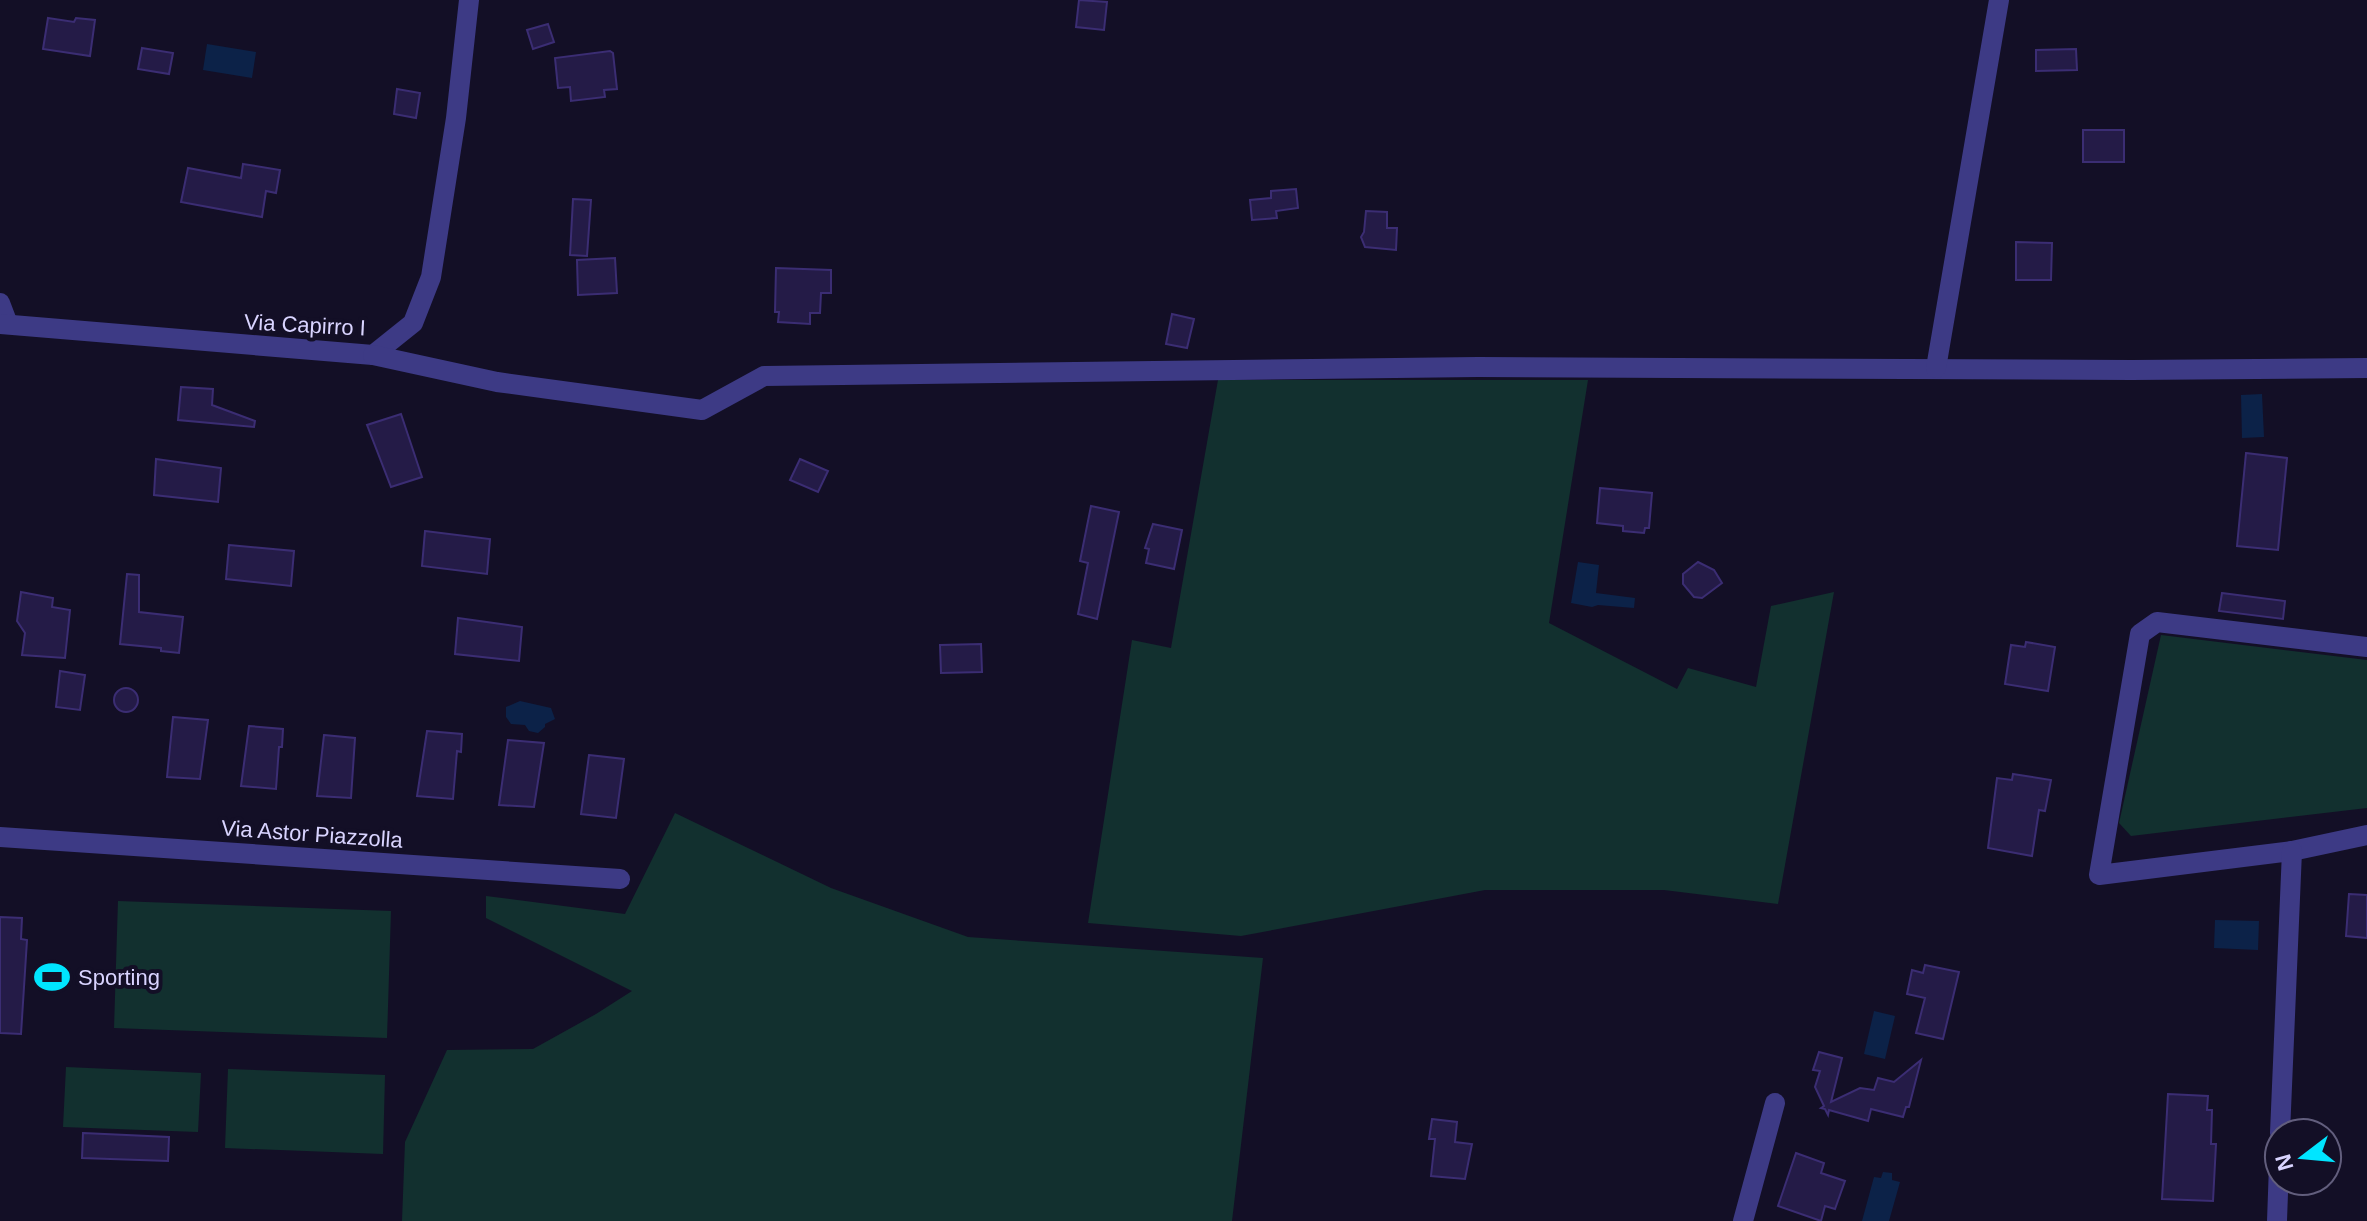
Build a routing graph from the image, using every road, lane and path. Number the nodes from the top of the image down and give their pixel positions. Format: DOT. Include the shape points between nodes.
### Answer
graph roads {
  1 [pos="469,0"];
  2 [pos="1999,0"];
  3 [pos="0,303"];
  4 [pos="4,324"];
  5 [pos="373,355"];
  6 [pos="1936,368"];
  7 [pos="2367,368"];
  8 [pos="2367,647"];
  9 [pos="2367,835"];
  10 [pos="0,837"];
  11 [pos="2292,851"];
  12 [pos="620,879"];
  13 [pos="1775,1103"];
  14 [pos="2281,1117"];
  15 [pos="2278,1197"];
  16 [pos="1743,1221"];
  17 [pos="2277,1221"];
  1 -- 5 [label="street, Via Capirro I" via="431,277 413,323"];
  2 -- 6 [label="street"];
  3 -- 4 [label="street"];
  4 -- 5 [label="street, Via Capirro I"];
  5 -- 6 [label="street" via="497,382 702,410 764,376 1478,367"];
  6 -- 7 [label="street"];
  8 -- 11 [label="street" via="2157,622 2140,634 2099,875"];
  9 -- 11 [label="street"];
  10 -- 12 [label="street, Via Astor Piazzolla"];
  11 -- 14 [label="street"];
  13 -- 16 [label="street"];
  15 -- 17 [label="street"];
}
